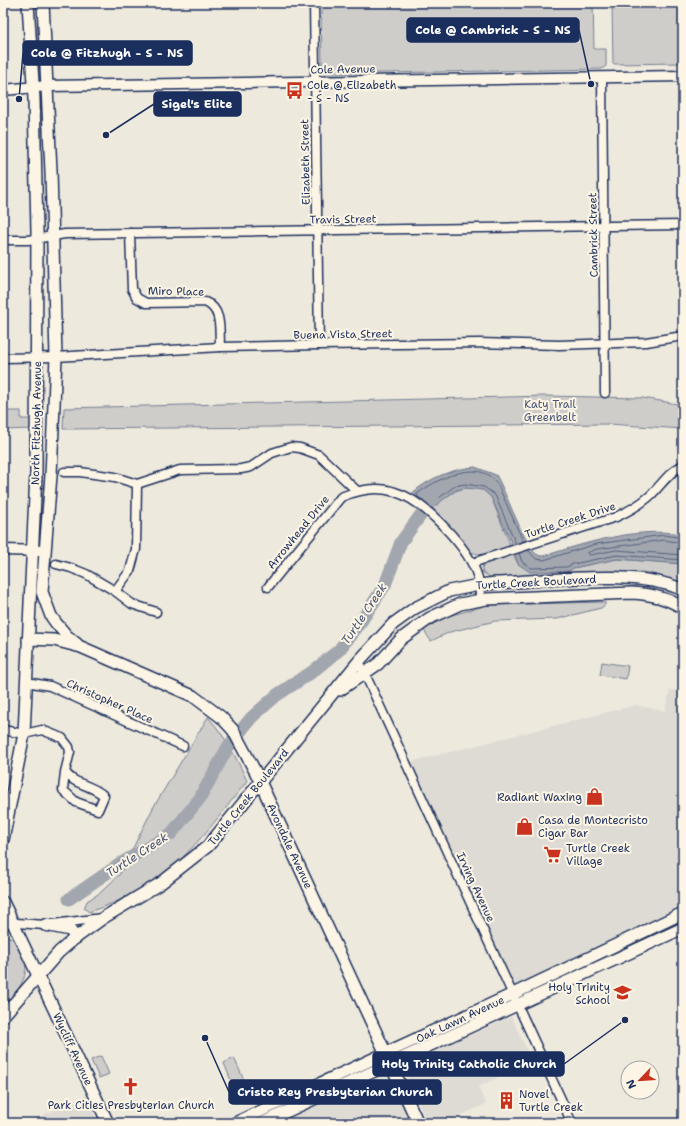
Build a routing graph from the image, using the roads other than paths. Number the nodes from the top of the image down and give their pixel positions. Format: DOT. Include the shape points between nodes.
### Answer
graph roads {
  1 [pos="28,3"];
  2 [pos="43,3"];
  3 [pos="314,3"];
  4 [pos="683,76"];
  5 [pos="602,77"];
  6 [pos="315,82"];
  7 [pos="48,86"];
  8 [pos="33,88"];
  9 [pos="3,90"];
  10 [pos="683,225"];
  11 [pos="604,226"];
  12 [pos="318,231"];
  13 [pos="130,233"];
  14 [pos="53,236"];
  15 [pos="37,238"];
  16 [pos="3,240"];
  17 [pos="683,336"];
  18 [pos="604,343"];
  19 [pos="319,344"];
  20 [pos="220,348"];
  21 [pos="56,357"];
  22 [pos="3,358"];
  23 [pos="38,358"];
  24 [pos="605,393"];
  25 [pos="683,465"];
  26 [pos="64,472"];
  27 [pos="36,474"];
  28 [pos="51,475"];
  29 [pos="340,475"];
  30 [pos="137,484"];
  31 [pos="357,491"];
  32 [pos="345,496"];
  33 [pos="3,550"];
  34 [pos="32,550"];
  35 [pos="45,551"];
  36 [pos="472,563"];
  37 [pos="56,564"];
  38 [pos="613,578"];
  39 [pos="479,584"];
  40 [pos="268,587"];
  41 [pos="683,590"];
  42 [pos="115,591"];
  43 [pos="42,592"];
  44 [pos="613,593"];
  45 [pos="480,600"];
  46 [pos="683,608"];
  47 [pos="156,612"];
  48 [pos="405,615"];
  49 [pos="414,628"];
  50 [pos="28,639"];
  51 [pos="81,647"];
  52 [pos="359,662"];
  53 [pos="365,674"];
  54 [pos="26,682"];
  55 [pos="334,693"];
  56 [pos="3,730"];
  57 [pos="24,734"];
  58 [pos="183,746"];
  59 [pos="65,772"];
  60 [pos="258,777"];
  61 [pos="3,840"];
  62 [pos="3,902"];
  63 [pos="683,913"];
  64 [pos="107,916"];
  65 [pos="8,922"];
  66 [pos="44,925"];
  67 [pos="683,928"];
  68 [pos="76,938"];
  69 [pos="600,952"];
  70 [pos="605,963"];
  71 [pos="38,975"];
  72 [pos="513,994"];
  73 [pos="518,1005"];
  74 [pos="3,1016"];
  75 [pos="388,1059"];
  76 [pos="271,1113"];
  77 [pos="254,1119"];
  78 [pos="108,1123"];
  79 [pos="236,1123"];
  80 [pos="262,1123"];
  81 [pos="418,1123"];
  82 [pos="572,1123"];
  1 -- 8 [label="main road, North Fitzhugh Avenue"];
  2 -- 7 [label="main road, North Fitzhugh Avenue"];
  3 -- 6 [label="street, Elizabeth Street"];
  4 -- 5 [label="street, Cole Avenue"];
  5 -- 6 [label="street, Cole Avenue"];
  5 -- 11 [label="street, Cambrick Street"];
  6 -- 7 [label="street, Cole Avenue"];
  6 -- 12 [label="street, Elizabeth Street"];
  7 -- 8 [label="street, Cole Avenue"];
  7 -- 14 [label="main road, North Fitzhugh Avenue"];
  8 -- 9 [label="street, Cole Avenue"];
  8 -- 15 [label="main road, North Fitzhugh Avenue"];
  10 -- 11 [label="street, Travis Street"];
  11 -- 12 [label="street, Travis Street"];
  11 -- 18 [label="street, Cambrick Street"];
  12 -- 13 [label="street, Travis Street"];
  12 -- 19 [label="street, Elizabeth Street"];
  13 -- 14 [label="street, Travis Street"];
  13 -- 20 [label="street, Miro Place" via="132,289 137,298 146,303 210,304 218,317"];
  14 -- 15 [label="street, Travis Street"];
  14 -- 21 [label="main road, North Fitzhugh Avenue"];
  15 -- 16 [label="street, Travis Street"];
  15 -- 23 [label="main road, North Fitzhugh Avenue"];
  17 -- 18 [label="street, Buena Vista Street" via="653,342"];
  18 -- 19 [label="street, Buena Vista Street"];
  18 -- 24 [label="street, Cambrick Street"];
  19 -- 20 [label="street, Buena Vista Street"];
  20 -- 21 [label="street, Buena Vista Street"];
  21 -- 23 [label="street, Buena Vista Street"];
  21 -- 28 [label="main road, North Fitzhugh Avenue"];
  22 -- 23 [label="street, Buena Vista Street"];
  23 -- 27 [label="main road, North Fitzhugh Avenue"];
  25 -- 36 [label="street, Turtle Creek Drive" via="668,474 651,494 628,512"];
  26 -- 30 [label="street" via="115,477"];
  27 -- 28 [label="main road"];
  27 -- 34 [label="main road, North Fitzhugh Avenue"];
  28 -- 35 [label="main road, North Fitzhugh Avenue"];
  29 -- 30 [label="street" via="319,455 292,447 272,453 251,467 180,470"];
  29 -- 31 [label="street"];
  29 -- 32 [label="street"];
  30 -- 42 [label="street" via="136,549 130,571"];
  31 -- 32 [label="street"];
  31 -- 36 [label="street" via="396,492 409,499 444,526"];
  32 -- 40 [label="street, Arrowhead Drive"];
  33 -- 34 [label="street"];
  34 -- 35 [label="street"];
  34 -- 50 [label="main road, North Fitzhugh Avenue"];
  35 -- 43 [label="main road, North Fitzhugh Avenue"];
  36 -- 39 [label="street"];
  37 -- 42 [label="street" via="86,574"];
  38 -- 39 [label="main road, Turtle Creek Boulevard"];
  38 -- 41 [label="main road, Turtle Creek Boulevard" via="658,581"];
  38 -- 44 [label="main road"];
  39 -- 45 [label="street"];
  39 -- 48 [label="main road, Turtle Creek Boulevard" via="437,596"];
  42 -- 47 [label="street" via="132,604"];
  43 -- 51 [label="main road, Avondale Avenue" via="51,616 67,636"];
  44 -- 45 [label="main road, Turtle Creek Boulevard"];
  44 -- 46 [label="main road, Turtle Creek Boulevard" via="652,595"];
  45 -- 49 [label="main road, Turtle Creek Boulevard" via="460,604"];
  48 -- 49 [label="main road"];
  48 -- 52 [label="main road, Turtle Creek Boulevard" via="393,624"];
  49 -- 53 [label="main road, Turtle Creek Boulevard"];
  50 -- 51 [label="main road, Avondale Avenue" via="54,640"];
  50 -- 54 [label="main road, North Fitzhugh Avenue"];
  51 -- 60 [label="main road, Avondale Avenue" via="172,685 212,709 240,740"];
  52 -- 53 [label="street, Irving Avenue"];
  52 -- 55 [label="main road, Turtle Creek Boulevard"];
  53 -- 55 [label="main road, Turtle Creek Boulevard"];
  53 -- 72 [label="street, Irving Avenue"];
  54 -- 57 [label="main road, North Fitzhugh Avenue"];
  54 -- 58 [label="street, Christopher Place" via="50,686"];
  55 -- 60 [label="main road, Turtle Creek Boulevard"];
  56 -- 57 [label="street"];
  57 -- 59 [label="street" via="42,730 62,738 70,752"];
  57 -- 61 [label="main road, North Fitzhugh Avenue"];
  59 -- 59 [label="street" via="72,779 98,790 104,796 98,810 76,802 63,790"];
  60 -- 64 [label="main road, Turtle Creek Boulevard" via="208,846 161,883"];
  60 -- 75 [label="main road, Avondale Avenue"];
  62 -- 65 [label="main road"];
  63 -- 69 [label="main road, Oak Lawn Avenue"];
  64 -- 66 [label="street, Turtle Creek Boulevard"];
  64 -- 68 [label="main road"];
  65 -- 66 [label="street, Turtle Creek Boulevard"];
  65 -- 71 [label="main road"];
  66 -- 68 [label="main road" via="70,930"];
  67 -- 70 [label="main road, Oak Lawn Avenue"];
  68 -- 71 [label="main road"];
  69 -- 70 [label="main road"];
  69 -- 72 [label="main road, Oak Lawn Avenue"];
  70 -- 73 [label="main road, Oak Lawn Avenue"];
  71 -- 74 [label="main road"];
  71 -- 78 [label="main road, Wycliff Avenue"];
  72 -- 73 [label="street, Irving Avenue"];
  72 -- 75 [label="main road, Oak Lawn Avenue"];
  73 -- 75 [label="main road, Oak Lawn Avenue"];
  73 -- 82 [label="street, Irving Avenue"];
  75 -- 76 [label="main road, Oak Lawn Avenue"];
  75 -- 81 [label="main road, Avondale Avenue"];
  76 -- 77 [label="main road, Oak Lawn Avenue"];
  76 -- 80 [label="main road, Oak Lawn Avenue"];
  77 -- 79 [label="main road, Oak Lawn Avenue"];
}
